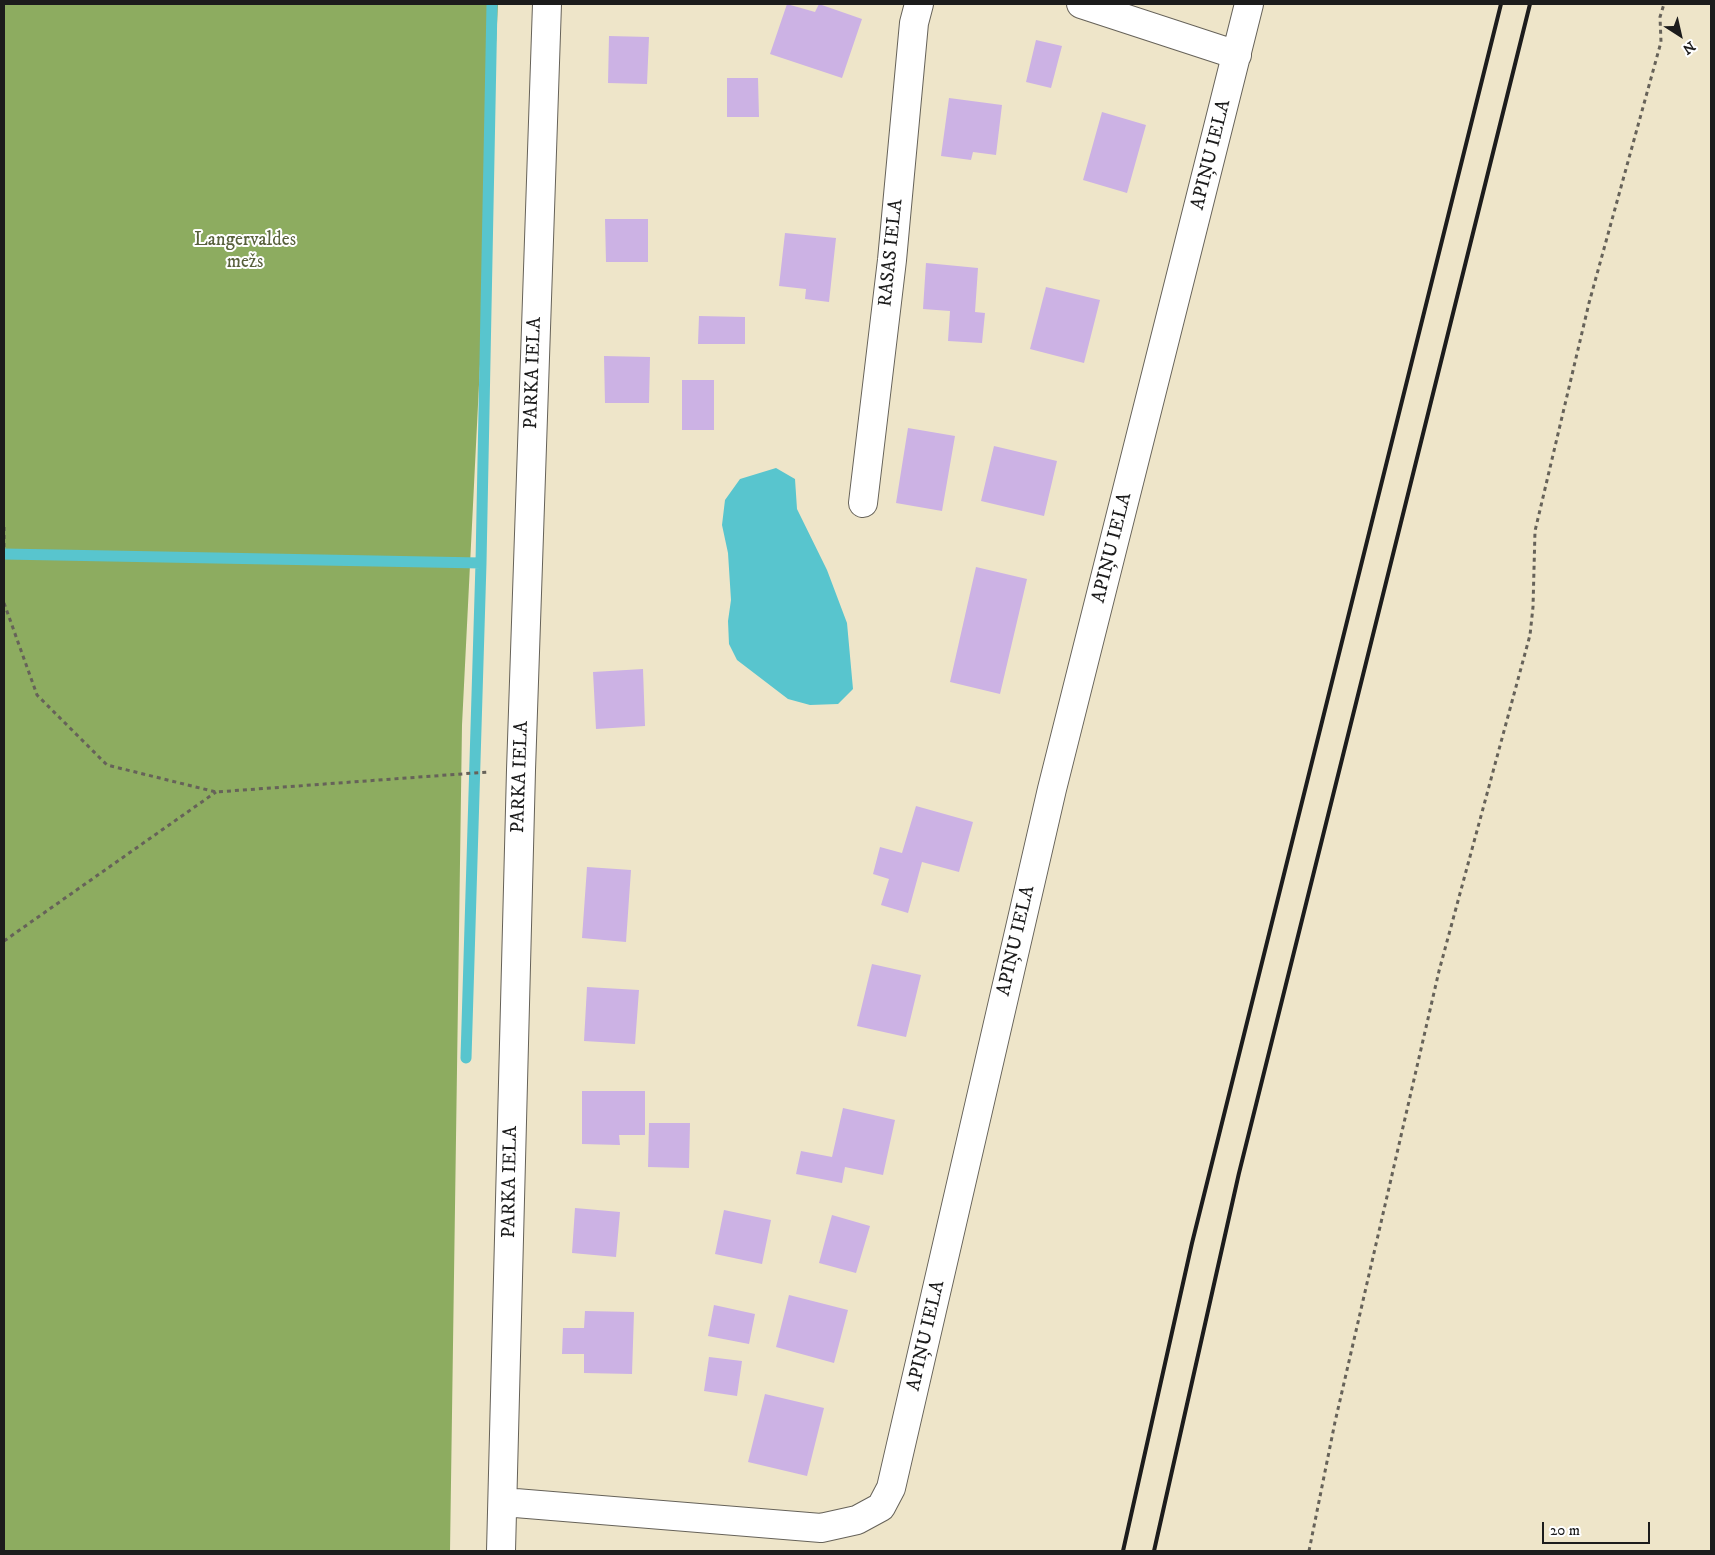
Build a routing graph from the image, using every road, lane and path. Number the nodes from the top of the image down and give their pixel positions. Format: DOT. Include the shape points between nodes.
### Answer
graph roads {
  1 [pos="546,4"];
  2 [pos="919,4"];
  3 [pos="1082,4"];
  4 [pos="1249,4"];
  5 [pos="1664,4"];
  6 [pos="1237,54"];
  7 [pos="863,503"];
  8 [pos="4,529"];
  9 [pos="4,548"];
  10 [pos="4,603"];
  11 [pos="490,772"];
  12 [pos="216,792"];
  13 [pos="4,940"];
  14 [pos="503,1502"];
  15 [pos="501,1551"];
  16 [pos="1309,1551"];
  1 -- 14 [label="street, PARKA IELA" via="521,760"];
  2 -- 7 [label="street, RASAS IELA" via="914,23 892,260"];
  3 -- 6 [label="street"];
  4 -- 6 [label="street, APIŅU IELA"];
  5 -- 16 [label="path" via="1660,17 1661,42 1589,303 1535,531 1530,635 1437,981 1339,1403"];
  6 -- 14 [label="street, APIŅU IELA" via="1052,789 891,1488 881,1507 857,1520 821,1528"];
  8 -- 9 [label="path"];
  10 -- 12 [label="path" via="37,695 107,765"];
  11 -- 12 [label="path"];
  12 -- 13 [label="path"];
  14 -- 15 [label="street, PARKA IELA"];
}
